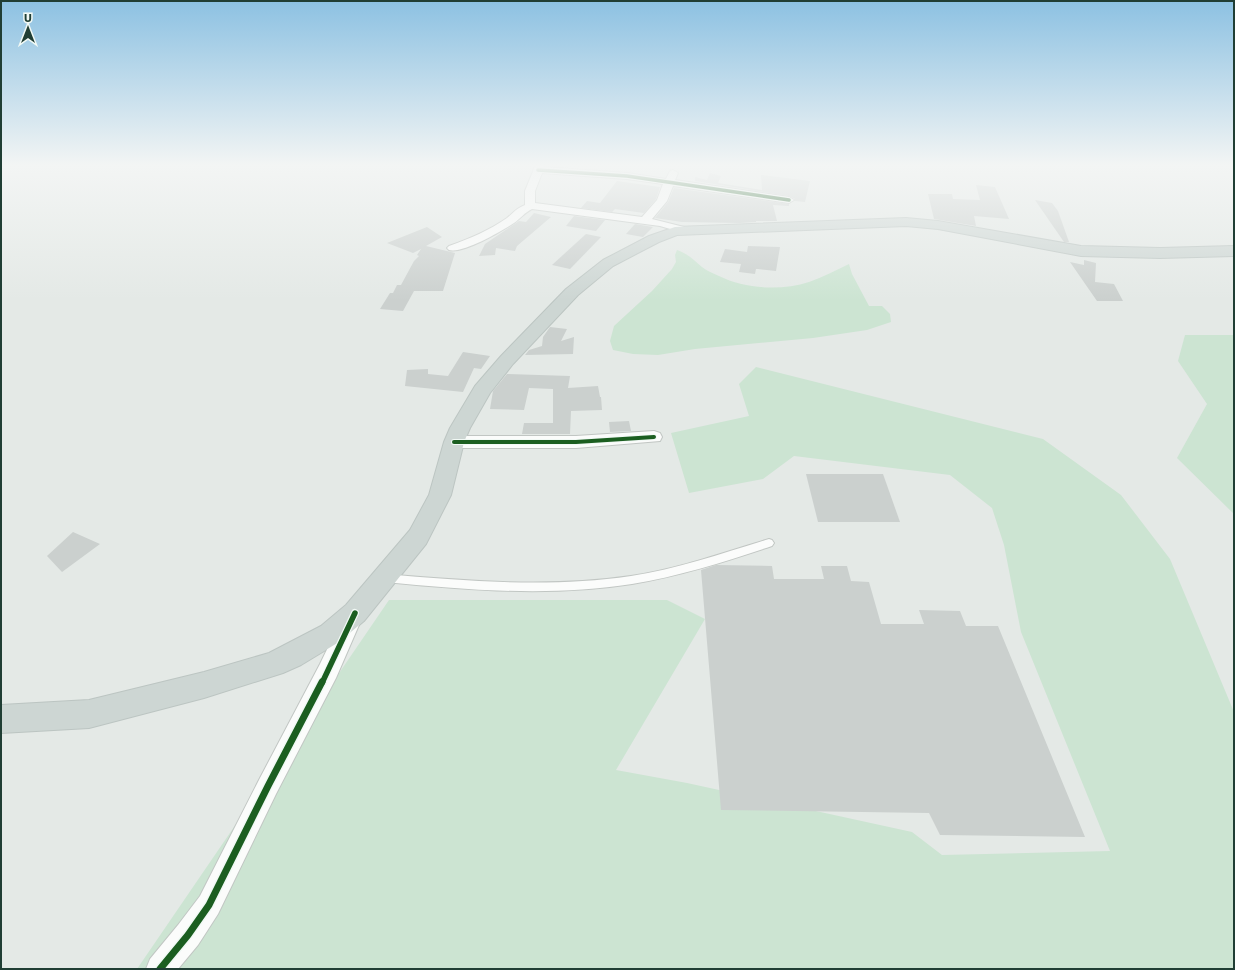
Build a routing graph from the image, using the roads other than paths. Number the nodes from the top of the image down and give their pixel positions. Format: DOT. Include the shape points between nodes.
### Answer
graph roads {
  1 [pos="523,209"];
  2 [pos="557,209"];
  3 [pos="655,209"];
  4 [pos="645,220"];
  5 [pos="684,230"];
  6 [pos="453,248"];
  7 [pos="1234,251"];
  8 [pos="654,436"];
  9 [pos="454,442"];
  10 [pos="769,543"];
  11 [pos="384,578"];
  12 [pos="355,613"];
  13 [pos="1,718"];
  14 [pos="160,969"];
  1 -- 6 [label="street" via="511,220 473,241"];
  2 -- 4 [label="street"];
  3 -- 4 [label="street"];
  4 -- 5 [label="street"];
  5 -- 7 [label="main road" via="906,222 938,225 1081,251"];
  5 -- 9 [label="main road" via="654,239 628,252 594,273 572,292 482,390"];
  8 -- 9 [label="street" via="576,442"];
  9 -- 11 [label="main road" via="435,506 418,537"];
  10 -- 11 [label="lane" via="685,568 632,580 564,587 461,585"];
  11 -- 12 [label="main road"];
  12 -- 13 [label="main road" via="330,634 291,656 216,682 89,714"];
  12 -- 14 [label="street" via="209,905 188,936"];
}
